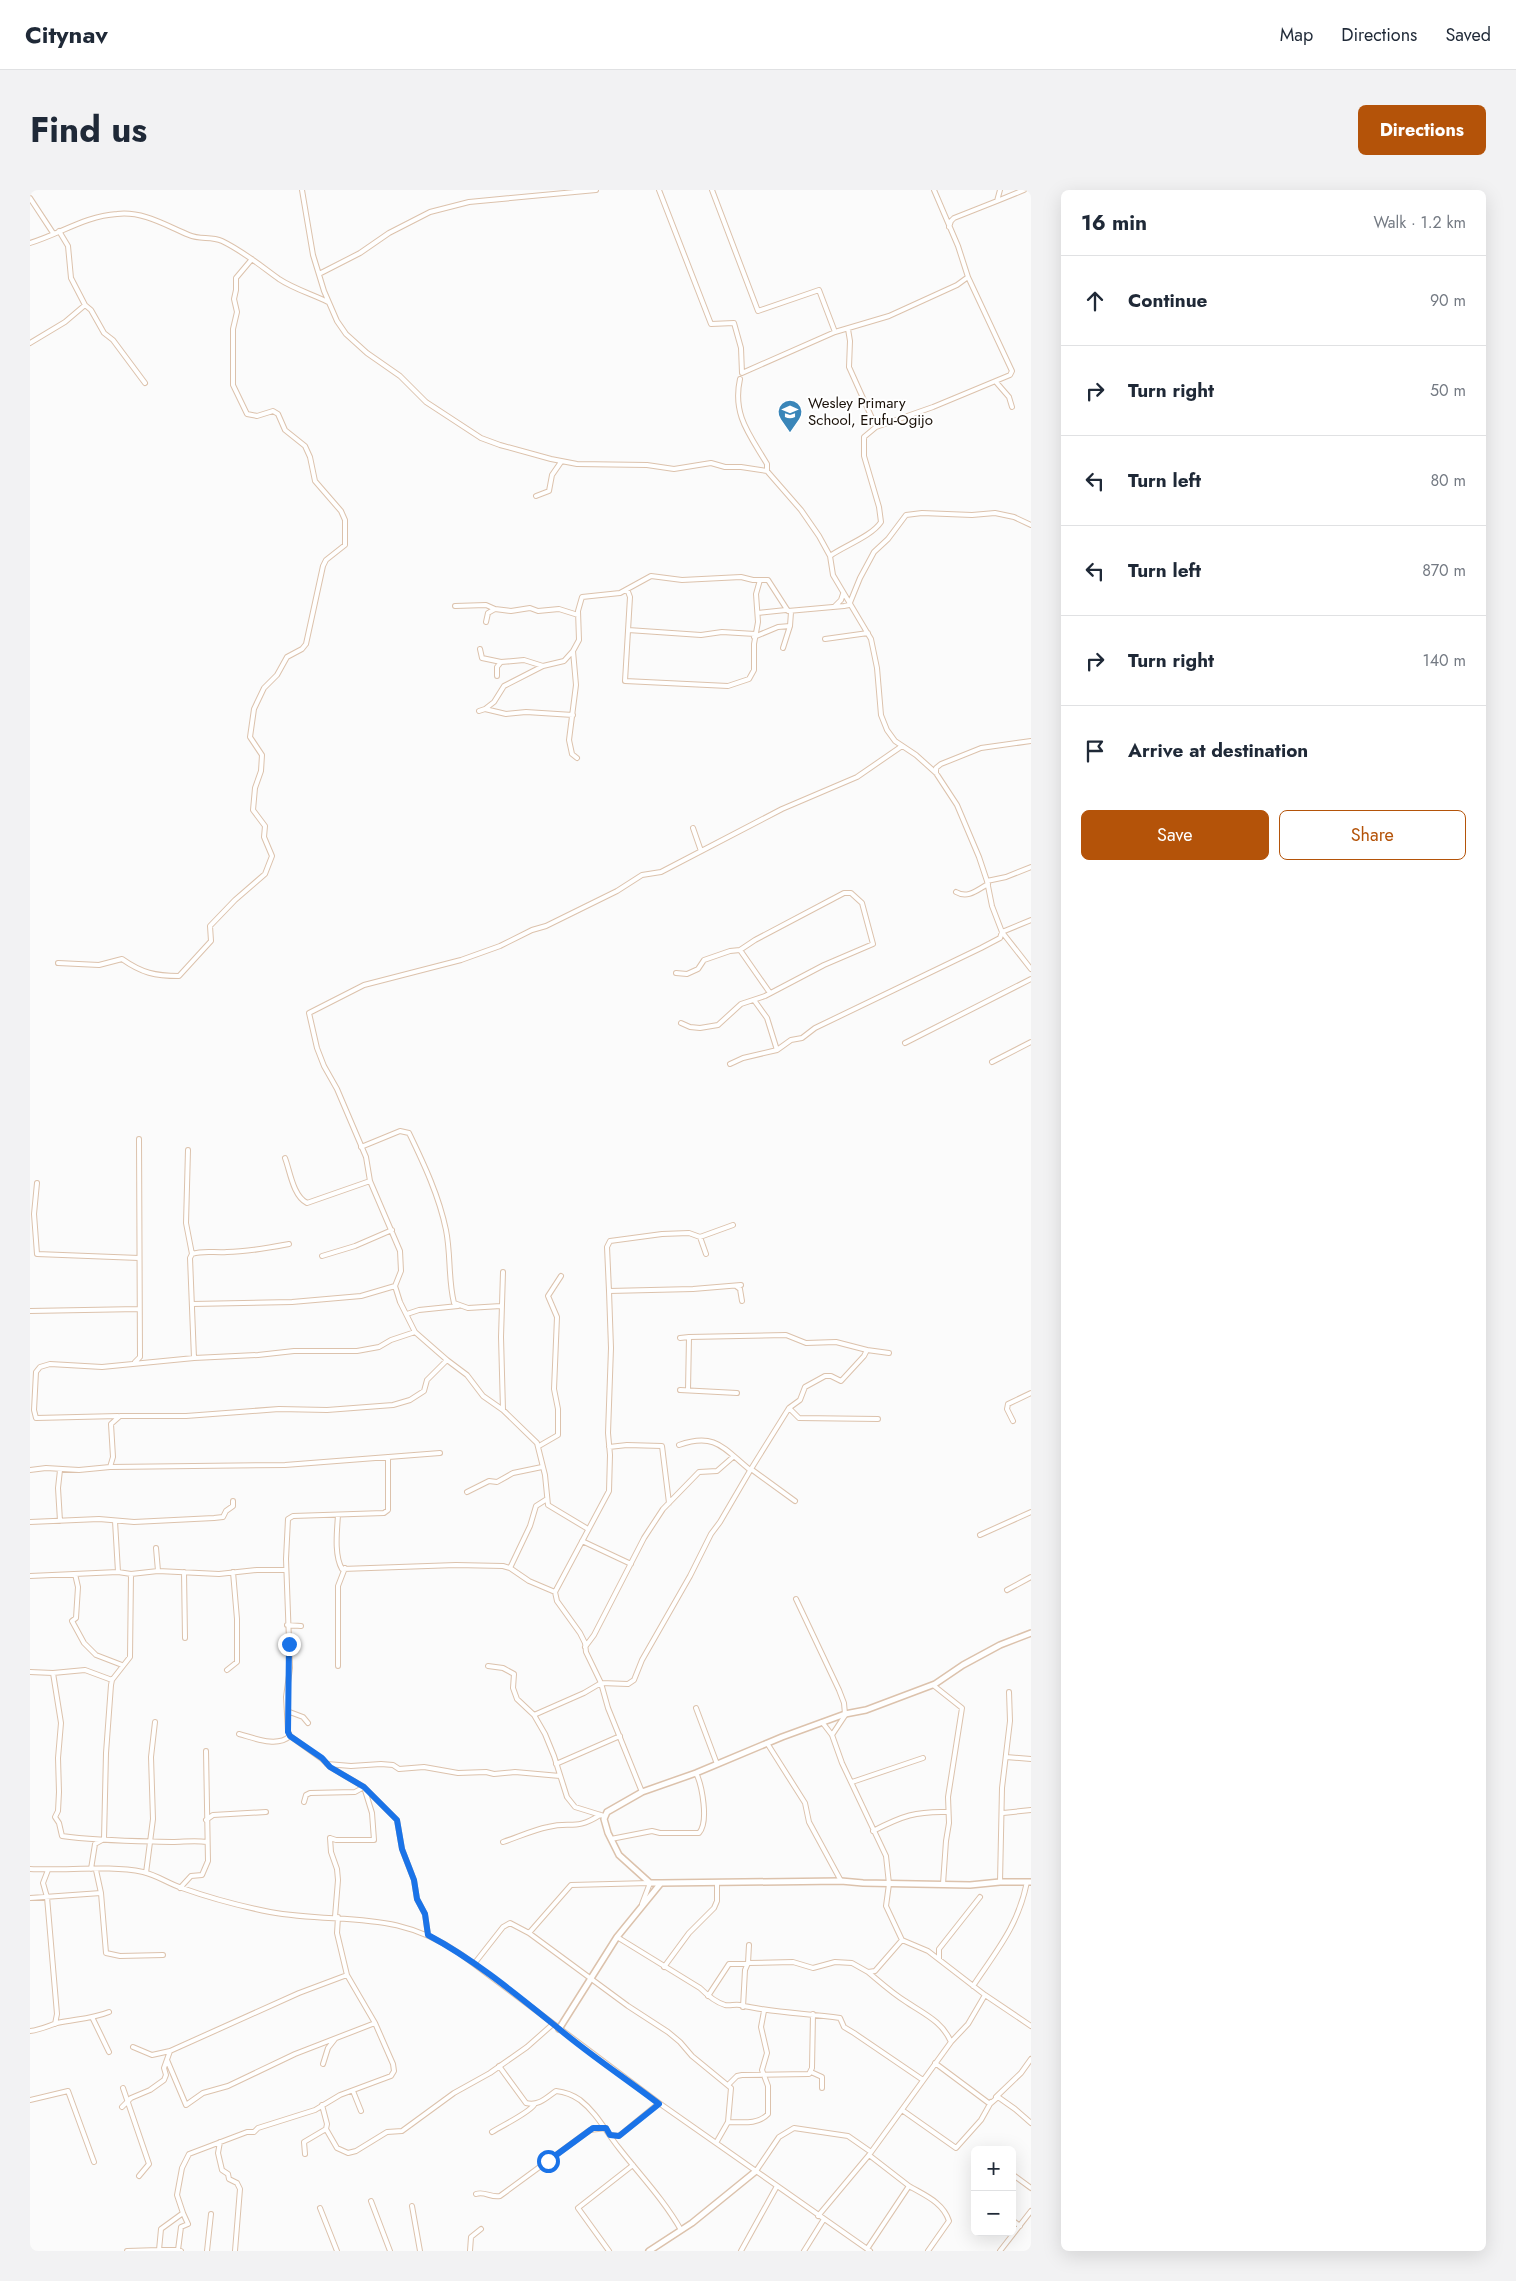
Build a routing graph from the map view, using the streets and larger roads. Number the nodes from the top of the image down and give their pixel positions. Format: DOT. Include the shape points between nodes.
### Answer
graph roads {
  1 [pos="302,190"];
  2 [pos="596,190"];
  3 [pos="659,190"];
  4 [pos="712,190"];
  5 [pos="934,190"];
  6 [pos="1000,190"];
  7 [pos="1024,190"];
  8 [pos="30,198"];
  9 [pos="997,201"];
  10 [pos="949,227"];
  11 [pos="59,231"];
  12 [pos="53,234"];
  13 [pos="30,243"];
  14 [pos="252,260"];
  15 [pos="319,274"];
  16 [pos="968,277"];
  17 [pos="324,292"];
  18 [pos="317,295"];
  19 [pos="328,302"];
  20 [pos="85,305"];
  21 [pos="848,329"];
  22 [pos="835,332"];
  23 [pos="30,344"];
  24 [pos="740,379"];
  25 [pos="996,382"];
  26 [pos="146,383"];
  27 [pos="1012,407"];
  28 [pos="876,426"];
  29 [pos="561,462"];
  30 [pos="767,471"];
  31 [pos="536,496"];
  32 [pos="1031,525"];
  33 [pos="830,556"];
  34 [pos="760,580"];
  35 [pos="627,589"];
  36 [pos="843,594"];
  37 [pos="849,605"];
  38 [pos="455,606"];
  39 [pos="835,606"];
  40 [pos="495,609"];
  41 [pos="786,610"];
  42 [pos="791,612"];
  43 [pos="758,613"];
  44 [pos="578,615"];
  45 [pos="486,622"];
  46 [pos="790,626"];
  47 [pos="628,630"];
  48 [pos="868,632"];
  49 [pos="754,636"];
  50 [pos="825,639"];
  51 [pos="783,648"];
  52 [pos="480,650"];
  53 [pos="573,651"];
  54 [pos="500,662"];
  55 [pos="543,666"];
  56 [pos="497,676"];
  57 [pos="485,709"];
  58 [pos="479,711"];
  59 [pos="573,714"];
  60 [pos="1031,740"];
  61 [pos="902,746"];
  62 [pos="577,758"];
  63 [pos="936,773"];
  64 [pos="692,828"];
  65 [pos="701,851"];
  66 [pos="1031,867"];
  67 [pos="988,882"];
  68 [pos="956,892"];
  69 [pos="1031,920"];
  70 [pos="1002,932"];
  71 [pos="740,950"];
  72 [pos="58,963"];
  73 [pos="1031,969"];
  74 [pos="676,973"];
  75 [pos="1031,979"];
  76 [pos="770,993"];
  77 [pos="754,1000"];
  78 [pos="682,1023"];
  79 [pos="1031,1042"];
  80 [pos="905,1044"];
  81 [pos="777,1050"];
  82 [pos="992,1062"];
  83 [pos="730,1064"];
  84 [pos="139,1139"];
  85 [pos="362,1147"];
  86 [pos="188,1150"];
  87 [pos="285,1158"];
  88 [pos="370,1181"];
  89 [pos="37,1183"];
  90 [pos="733,1225"];
  91 [pos="392,1230"];
  92 [pos="700,1238"];
  93 [pos="289,1244"];
  94 [pos="192,1254"];
  95 [pos="706,1254"];
  96 [pos="322,1256"];
  97 [pos="139,1258"];
  98 [pos="503,1272"];
  99 [pos="560,1276"];
  100 [pos="395,1286"];
  101 [pos="609,1291"];
  102 [pos="742,1301"];
  103 [pos="192,1304"];
  104 [pos="458,1306"];
  105 [pos="501,1306"];
  106 [pos="139,1309"];
  107 [pos="30,1311"];
  108 [pos="407,1314"];
  109 [pos="416,1332"];
  110 [pos="689,1337"];
  111 [pos="680,1338"];
  112 [pos="867,1350"];
  113 [pos="889,1353"];
  114 [pos="194,1358"];
  115 [pos="447,1360"];
  116 [pos="134,1363"];
  117 [pos="680,1390"];
  118 [pos="688,1390"];
  119 [pos="737,1393"];
  120 [pos="1031,1393"];
  121 [pos="788,1408"];
  122 [pos="503,1410"];
  123 [pos="120,1416"];
  124 [pos="878,1419"];
  125 [pos="1013,1421"];
  126 [pos="679,1445"];
  127 [pos="539,1446"];
  128 [pos="609,1447"];
  129 [pos="440,1453"];
  130 [pos="388,1457"];
  131 [pos="733,1457"];
  132 [pos="110,1467"];
  133 [pos="542,1467"];
  134 [pos="750,1469"];
  135 [pos="30,1470"];
  136 [pos="60,1470"];
  137 [pos="467,1492"];
  138 [pos="547,1499"];
  139 [pos="233,1501"];
  140 [pos="795,1501"];
  141 [pos="669,1503"];
  142 [pos="1031,1512"];
  143 [pos="338,1515"];
  144 [pos="60,1521"];
  145 [pos="115,1521"];
  146 [pos="30,1522"];
  147 [pos="588,1529"];
  148 [pos="980,1535"];
  149 [pos="582,1541"];
  150 [pos="156,1548"];
  151 [pos="631,1564"];
  152 [pos="345,1568"];
  153 [pos="510,1568"];
  154 [pos="286,1570"];
  155 [pos="118,1572"];
  156 [pos="158,1572"];
  157 [pos="184,1572"];
  158 [pos="233,1572"];
  159 [pos="75,1574"];
  160 [pos="131,1574"];
  161 [pos="30,1576"];
  162 [pos="1031,1577"];
  163 [pos="1007,1590"];
  164 [pos="555,1592"];
  165 [pos="796,1600"];
  166 [pos="287,1625"];
  167 [pos="301,1626"];
  168 [pos="1031,1633"];
  169 [pos="185,1638"];
  170 [pos="585,1647"];
  171 [pos="122,1666"];
  172 [pos="338,1666"];
  173 [pos="488,1666"];
  174 [pos="227,1670"];
  175 [pos="30,1672"];
  176 [pos="54,1673"];
  177 [pos="112,1680"];
  178 [pos="601,1683"];
  179 [pos="934,1685"];
  180 [pos="1009,1692"];
  181 [pos="66,1708"];
  182 [pos="696,1708"];
  183 [pos="60,1709"];
  184 [pos="287,1711"];
  185 [pos="846,1714"];
  186 [pos="534,1715"];
  187 [pos="155,1722"];
  188 [pos="822,1722"];
  189 [pos="308,1723"];
  190 [pos="239,1734"];
  191 [pos="832,1734"];
  192 [pos="290,1736"];
  193 [pos="620,1736"];
  194 [pos="767,1743"];
  195 [pos="206,1751"];
  196 [pos="1006,1757"];
  197 [pos="923,1758"];
  198 [pos="1031,1759"];
  199 [pos="327,1764"];
  200 [pos="556,1764"];
  201 [pos="717,1764"];
  202 [pos="696,1773"];
  203 [pos="560,1776"];
  204 [pos="852,1782"];
  205 [pos="364,1787"];
  206 [pos="642,1792"];
  207 [pos="304,1802"];
  208 [pos="1031,1810"];
  209 [pos="266,1812"];
  210 [pos="948,1812"];
  211 [pos="1003,1813"];
  212 [pos="602,1816"];
  213 [pos="206,1820"];
  214 [pos="873,1831"];
  215 [pos="611,1838"];
  216 [pos="104,1840"];
  217 [pos="150,1840"];
  218 [pos="207,1842"];
  219 [pos="503,1842"];
  220 [pos="30,1869"];
  221 [pos="48,1870"];
  222 [pos="93,1870"];
  223 [pos="146,1873"];
  224 [pos="841,1881"];
  225 [pos="717,1882"];
  226 [pos="1000,1882"];
  227 [pos="1029,1882"];
  228 [pos="650,1883"];
  229 [pos="661,1883"];
  230 [pos="889,1884"];
  231 [pos="944,1884"];
  232 [pos="180,1888"];
  233 [pos="101,1893"];
  234 [pos="47,1897"];
  235 [pos="980,1897"];
  236 [pos="30,1898"];
  237 [pos="642,1904"];
  238 [pos="336,1917"];
  239 [pos="529,1933"];
  240 [pos="428,1935"];
  241 [pos="617,1936"];
  242 [pos="902,1940"];
  243 [pos="748,1945"];
  244 [pos="939,1949"];
  245 [pos="928,1951"];
  246 [pos="163,1955"];
  247 [pos="939,1959"];
  248 [pos="474,1964"];
  249 [pos="747,1964"];
  250 [pos="664,1967"];
  251 [pos="868,1972"];
  252 [pos="347,1974"];
  253 [pos="592,1978"];
  254 [pos="973,1986"];
  255 [pos="984,1995"];
  256 [pos="708,1996"];
  257 [pos="743,2007"];
  258 [pos="764,2011"];
  259 [pos="110,2012"];
  260 [pos="813,2014"];
  261 [pos="93,2019"];
  262 [pos="375,2023"];
  263 [pos="55,2024"];
  264 [pos="553,2024"];
  265 [pos="1031,2026"];
  266 [pos="559,2029"];
  267 [pos="30,2031"];
  268 [pos="337,2038"];
  269 [pos="951,2042"];
  270 [pos="133,2047"];
  271 [pos="170,2051"];
  272 [pos="110,2052"];
  273 [pos="167,2058"];
  274 [pos="1031,2059"];
  275 [pos="936,2063"];
  276 [pos="323,2064"];
  277 [pos="499,2066"];
  278 [pos="811,2072"];
  279 [pos="763,2075"];
  280 [pos="923,2080"];
  281 [pos="729,2084"];
  282 [pos="123,2088"];
  283 [pos="822,2088"];
  284 [pos="353,2092"];
  285 [pos="30,2100"];
  286 [pos="128,2102"];
  287 [pos="659,2104"];
  288 [pos="322,2105"];
  289 [pos="534,2105"];
  290 [pos="122,2108"];
  291 [pos="361,2110"];
  292 [pos="902,2110"];
  293 [pos="600,2122"];
  294 [pos="728,2122"];
  295 [pos="1031,2123"];
  296 [pos="593,2128"];
  297 [pos="606,2128"];
  298 [pos="326,2129"];
  299 [pos="492,2132"];
  300 [pos="610,2135"];
  301 [pos="619,2136"];
  302 [pos="220,2142"];
  303 [pos="716,2143"];
  304 [pos="617,2145"];
  305 [pos="870,2153"];
  306 [pos="305,2154"];
  307 [pos="94,2162"];
  308 [pos="633,2166"];
  309 [pos="756,2171"];
  310 [pos="139,2176"];
  311 [pos="1016,2177"];
  312 [pos="777,2186"];
  313 [pos="909,2186"];
  314 [pos="1031,2188"];
  315 [pos="476,2194"];
  316 [pos="371,2201"];
  317 [pos="412,2206"];
  318 [pos="320,2208"];
  319 [pos="1031,2212"];
  320 [pos="183,2213"];
  321 [pos="211,2214"];
  322 [pos="818,2216"];
  323 [pos="824,2220"];
  324 [pos="1016,2223"];
  325 [pos="1020,2226"];
  326 [pos="481,2229"];
  327 [pos="680,2230"];
  328 [pos="159,2250"];
  329 [pos="180,2250"];
  330 [pos="388,2250"];
  331 [pos="868,2250"];
  332 [pos="127,2251"];
  333 [pos="207,2251"];
  334 [pos="235,2251"];
  335 [pos="337,2251"];
  336 [pos="420,2251"];
  337 [pos="470,2251"];
  338 [pos="610,2251"];
  339 [pos="648,2251"];
  340 [pos="741,2251"];
  341 [pos="804,2251"];
  342 [pos="928,2251"];
  343 [pos="1000,2251"];
  1 -- 15 [label="street"];
  2 -- 15 [label="street" via="469,202 430,212"];
  3 -- 22 [label="street" via="711,324 734,323 741,348 742,373"];
  4 -- 22 [label="street" via="758,311 820,290"];
  5 -- 10 [label="street"];
  6 -- 9 [label="street"];
  7 -- 9 [label="street"];
  8 -- 12 [label="street"];
  9 -- 10 [label="street" via="954,218"];
  10 -- 16 [label="street"];
  11 -- 12 [label="street"];
  11 -- 14 [label="street" via="102,216 130,214 166,224 192,236 216,238"];
  11 -- 20 [label="street" via="68,246 70,278"];
  12 -- 13 [label="street"];
  14 -- 18 [label="street" via="286,283"];
  14 -- 72 [label="street" via="236,278 234,388 247,414 257,416 273,411 278,414 282,428 305,446 315,481 341,511 346,524 345,546 326,560 324,566 306,644 288,657 264,688 254,709 250,737 262,755 253,810 264,826 264,838 272,856 265,874 210,926 211,942 179,976 157,976 122,959 99,965"];
  15 -- 17 [label="street"];
  16 -- 21 [label="street" via="890,316"];
  16 -- 25 [label="street" via="1012,371"];
  17 -- 18 [label="street"];
  17 -- 19 [label="street"];
  18 -- 19 [label="street"];
  19 -- 29 [label="street" via="346,334 400,376 426,402 491,442"];
  20 -- 23 [label="street"];
  20 -- 26 [label="street"];
  21 -- 22 [label="street"];
  21 -- 28 [label="street" via="849,367"];
  24 -- 30 [label="street" via="736,395 738,409 744,426 767,464"];
  25 -- 27 [label="street" via="1009,397"];
  25 -- 28 [label="street"];
  28 -- 33 [label="street" via="864,437 864,456 881,522 877,529"];
  29 -- 30 [label="street" via="674,469 711,463"];
  29 -- 31 [label="street" via="552,475 549,491"];
  30 -- 33 [label="street" via="813,526"];
  32 -- 37 [label="street" via="995,513 906,515 874,552"];
  33 -- 36 [label="street" via="833,575"];
  34 -- 35 [label="street" via="741,577 682,580 651,576"];
  34 -- 41 [label="street" via="769,582"];
  34 -- 43 [label="street" via="756,594"];
  35 -- 44 [label="street" via="615,594 582,597"];
  35 -- 47 [label="street" via="630,597"];
  36 -- 37 [label="street"];
  36 -- 39 [label="street"];
  37 -- 39 [label="street"];
  37 -- 48 [label="street"];
  38 -- 40 [label="street" via="486,605"];
  39 -- 42 [label="street"];
  40 -- 44 [label="street" via="559,609"];
  40 -- 45 [label="street" via="488,613"];
  41 -- 42 [label="street"];
  41 -- 43 [label="street"];
  42 -- 46 [label="street"];
  43 -- 49 [label="street"];
  44 -- 53 [label="street" via="579,640"];
  46 -- 49 [label="street"];
  46 -- 51 [label="street"];
  47 -- 49 [label="street"];
  47 -- 49 [label="street" via="627,682 728,686 746,680 754,670"];
  48 -- 50 [label="street"];
  48 -- 61 [label="street" via="875,656 881,715 890,735"];
  52 -- 54 [label="street" via="482,658"];
  53 -- 55 [label="street" via="564,661"];
  53 -- 59 [label="street" via="576,684"];
  54 -- 55 [label="street" via="524,660"];
  54 -- 56 [label="street"];
  55 -- 57 [label="street" via="504,686"];
  57 -- 58 [label="street"];
  57 -- 59 [label="street" via="506,714"];
  59 -- 62 [label="street" via="569,744"];
  60 -- 63 [label="street" via="981,748 941,764"];
  61 -- 63 [label="street"];
  61 -- 65 [label="street" via="857,777 782,809"];
  63 -- 67 [label="street" via="962,815"];
  64 -- 65 [label="street"];
  65 -- 85 [label="street" via="661,872 642,875 601,899 500,946 461,960 364,985 310,1013 317,1048"];
  66 -- 67 [label="street"];
  67 -- 68 [label="street" via="971,894"];
  67 -- 70 [label="street" via="992,906"];
  69 -- 70 [label="street"];
  70 -- 73 [label="street"];
  70 -- 81 [label="street" via="1000,938 981,948 815,1028 802,1038 791,1040"];
  71 -- 74 [label="street" via="704,960 698,969 687,974"];
  71 -- 76 [label="street"];
  71 -- 76 [label="street" via="844,893 851,893 862,903 873,944"];
  75 -- 80 [label="street"];
  76 -- 77 [label="street"];
  77 -- 78 [label="street" via="742,1004 718,1025 700,1028"];
  77 -- 81 [label="street" via="767,1018"];
  79 -- 82 [label="street"];
  81 -- 83 [label="street"];
  84 -- 97 [label="street"];
  85 -- 88 [label="street"];
  85 -- 104 [label="street" via="400,1131 409,1133 440,1202 451,1291"];
  86 -- 94 [label="street" via="186,1223"];
  87 -- 88 [label="street" via="297,1192 306,1203"];
  88 -- 91 [label="street"];
  89 -- 97 [label="street" via="34,1214 37,1254"];
  90 -- 92 [label="street"];
  91 -- 96 [label="street"];
  91 -- 100 [label="street" via="402,1258"];
  92 -- 95 [label="street"];
  92 -- 101 [label="street" via="689,1233 610,1241 607,1247"];
  93 -- 94 [label="street" via="260,1250"];
  94 -- 103 [label="street"];
  97 -- 106 [label="street"];
  98 -- 105 [label="street"];
  99 -- 127 [label="street" via="548,1296 557,1317 554,1389 558,1435"];
  100 -- 103 [label="street" via="361,1296 292,1302"];
  100 -- 108 [label="street"];
  101 -- 102 [label="street" via="738,1286"];
  101 -- 128 [label="street"];
  103 -- 114 [label="street"];
  104 -- 105 [label="street"];
  104 -- 108 [label="street"];
  105 -- 122 [label="street"];
  106 -- 107 [label="street"];
  106 -- 116 [label="street" via="140,1357"];
  108 -- 109 [label="street"];
  109 -- 114 [label="street" via="378,1347 356,1351 294,1351"];
  109 -- 115 [label="street"];
  110 -- 111 [label="street"];
  110 -- 112 [label="street" via="786,1335 806,1343 836,1342"];
  110 -- 118 [label="street"];
  112 -- 113 [label="street"];
  112 -- 121 [label="street" via="841,1381 825,1376 805,1387 800,1400"];
  114 -- 116 [label="street"];
  115 -- 122 [label="street" via="467,1375 483,1396"];
  115 -- 123 [label="street" via="427,1380 424,1391 393,1405 186,1416"];
  116 -- 123 [label="street" via="102,1367 50,1364 36,1372 36,1418"];
  117 -- 118 [label="street"];
  118 -- 119 [label="street"];
  120 -- 125 [label="street" via="1008,1404"];
  121 -- 124 [label="street" via="799,1418"];
  121 -- 134 [label="street"];
  122 -- 127 [label="street"];
  123 -- 132 [label="street" via="111,1424 113,1457"];
  126 -- 131 [label="street" via="695,1440 709,1441 723,1446"];
  127 -- 133 [label="street"];
  128 -- 141 [label="street" via="662,1446"];
  128 -- 147 [label="street" via="609,1491"];
  129 -- 130 [label="street"];
  130 -- 132 [label="street" via="286,1465"];
  130 -- 143 [label="street" via="388,1510 384,1513"];
  131 -- 134 [label="street"];
  131 -- 141 [label="street" via="717,1471 699,1472"];
  132 -- 136 [label="street"];
  133 -- 137 [label="street" via="513,1473"];
  133 -- 138 [label="street" via="546,1474"];
  134 -- 140 [label="street"];
  134 -- 178 [label="street" via="705,1545 634,1680 624,1684"];
  135 -- 136 [label="street"];
  136 -- 144 [label="street"];
  138 -- 147 [label="street" via="552,1508"];
  138 -- 153 [label="street" via="536,1506"];
  139 -- 145 [label="street" via="233,1506 220,1518"];
  141 -- 151 [label="street" via="644,1538"];
  142 -- 148 [label="street"];
  143 -- 152 [label="street" via="339,1563 342,1569"];
  143 -- 154 [label="street" via="289,1516"];
  144 -- 145 [label="street"];
  144 -- 146 [label="street"];
  145 -- 155 [label="street"];
  147 -- 149 [label="street"];
  149 -- 151 [label="street"];
  149 -- 164 [label="street"];
  150 -- 156 [label="street"];
  151 -- 170 [label="street"];
  152 -- 153 [label="street" via="456,1564"];
  152 -- 172 [label="street" via="338,1586"];
  153 -- 164 [label="street"];
  154 -- 158 [label="street"];
  154 -- 166 [label="street"];
  155 -- 159 [label="street"];
  155 -- 160 [label="street"];
  156 -- 157 [label="street"];
  156 -- 160 [label="street"];
  157 -- 158 [label="street"];
  157 -- 169 [label="street"];
  158 -- 174 [label="street" via="237,1662"];
  159 -- 161 [label="street"];
  159 -- 171 [label="street" via="78,1587 76,1618 72,1621 84,1643 96,1655"];
  160 -- 171 [label="street" via="131,1653"];
  162 -- 163 [label="street"];
  164 -- 170 [label="street" via="557,1601"];
  165 -- 185 [label="street" via="839,1690"];
  166 -- 167 [label="street"];
  166 -- 184 [label="street" via="290,1668"];
  168 -- 179 [label="street" via="962,1664"];
  170 -- 178 [label="street"];
  171 -- 177 [label="street"];
  173 -- 186 [label="street" via="514,1674 517,1699"];
  175 -- 176 [label="street"];
  176 -- 177 [label="street" via="85,1670"];
  176 -- 183 [label="street"];
  177 -- 216 [label="street"];
  178 -- 186 [label="street"];
  178 -- 193 [label="street"];
  179 -- 185 [label="street"];
  179 -- 210 [label="street" via="962,1708"];
  180 -- 196 [label="street"];
  181 -- 183 [label="street"];
  182 -- 201 [label="street"];
  183 -- 216 [label="street" via="60,1792 56,1817 62,1836"];
  184 -- 189 [label="street" via="303,1717"];
  184 -- 192 [label="street"];
  185 -- 188 [label="street"];
  185 -- 191 [label="street"];
  186 -- 200 [label="street"];
  187 -- 217 [label="street" via="151,1757 153,1819"];
  188 -- 191 [label="street"];
  188 -- 194 [label="street"];
  190 -- 192 [label="street" via="272,1742"];
  191 -- 204 [label="street"];
  192 -- 199 [label="street"];
  193 -- 200 [label="street"];
  193 -- 206 [label="street"];
  194 -- 201 [label="street"];
  194 -- 224 [label="street" via="805,1803 809,1822"];
  195 -- 213 [label="street"];
  196 -- 198 [label="street"];
  196 -- 211 [label="street"];
  197 -- 204 [label="street"];
  199 -- 203 [label="street" via="381,1764 399,1769 424,1767 458,1772"];
  199 -- 205 [label="street"];
  200 -- 203 [label="street"];
  201 -- 202 [label="street"];
  202 -- 206 [label="street"];
  202 -- 215 [label="street" via="702,1791 703,1824 699,1833 652,1831"];
  203 -- 212 [label="street" via="571,1804"];
  204 -- 214 [label="street"];
  205 -- 207 [label="street" via="355,1792 310,1793"];
  205 -- 238 [label="street" via="371,1808 374,1840 330,1838 331,1852 338,1869"];
  205 -- 240 [label="street" via="397,1820 402,1849 414,1880 417,1899 425,1914"];
  206 -- 212 [label="street"];
  208 -- 211 [label="street"];
  209 -- 213 [label="street" via="213,1815"];
  210 -- 214 [label="street" via="919,1812"];
  210 -- 231 [label="street"];
  211 -- 226 [label="street"];
  212 -- 215 [label="street"];
  212 -- 219 [label="street" via="577,1826 546,1827"];
  213 -- 218 [label="street"];
  214 -- 230 [label="street" via="886,1856"];
  215 -- 228 [label="street" via="619,1855"];
  216 -- 217 [label="street"];
  216 -- 222 [label="street" via="95,1844"];
  217 -- 218 [label="street"];
  217 -- 223 [label="street"];
  218 -- 232 [label="street" via="208,1861 202,1875 191,1876"];
  220 -- 221 [label="street"];
  221 -- 222 [label="street"];
  221 -- 234 [label="street" via="43,1883"];
  222 -- 223 [label="street" via="123,1868"];
  222 -- 233 [label="street"];
  223 -- 232 [label="street"];
  224 -- 225 [label="street"];
  224 -- 230 [label="street"];
  225 -- 229 [label="street"];
  225 -- 250 [label="street" via="714,1908 689,1933"];
  226 -- 227 [label="street"];
  226 -- 231 [label="street"];
  227 -- 254 [label="street" via="1022,1907 1004,1941"];
  228 -- 229 [label="street"];
  228 -- 237 [label="street"];
  228 -- 239 [label="street" via="571,1885"];
  229 -- 237 [label="street"];
  230 -- 231 [label="street"];
  230 -- 242 [label="street" via="886,1906"];
  232 -- 238 [label="street" via="270,1912"];
  233 -- 234 [label="street"];
  233 -- 246 [label="street" via="106,1953 120,1956"];
  234 -- 236 [label="street"];
  234 -- 263 [label="street" via="57,2014"];
  235 -- 244 [label="street"];
  237 -- 241 [label="street"];
  238 -- 240 [label="street" via="392,1924"];
  238 -- 252 [label="street"];
  239 -- 248 [label="street" via="508,1923"];
  239 -- 253 [label="street"];
  240 -- 248 [label="street"];
  241 -- 250 [label="street"];
  241 -- 253 [label="street"];
  242 -- 245 [label="street"];
  242 -- 251 [label="street" via="875,1971"];
  243 -- 249 [label="street"];
  244 -- 245 [label="street"];
  244 -- 247 [label="street"];
  245 -- 247 [label="street"];
  247 -- 254 [label="street"];
  248 -- 264 [label="street"];
  249 -- 251 [label="street" via="793,1962 813,1968 835,1962 852,1963"];
  249 -- 256 [label="street" via="730,1964"];
  249 -- 257 [label="street"];
  250 -- 256 [label="street"];
  251 -- 269 [label="street" via="905,2001 928,2013"];
  252 -- 262 [label="street"];
  252 -- 271 [label="street"];
  253 -- 266 [label="street"];
  253 -- 281 [label="street" via="668,2032 701,2064"];
  254 -- 255 [label="street"];
  255 -- 265 [label="street"];
  255 -- 269 [label="street" via="968,2024"];
  256 -- 257 [label="street" via="726,2005"];
  257 -- 258 [label="street"];
  258 -- 260 [label="street"];
  258 -- 279 [label="street" via="761,2027 767,2053"];
  259 -- 261 [label="street"];
  260 -- 278 [label="street"];
  260 -- 280 [label="street" via="840,2018 844,2028"];
  261 -- 263 [label="street"];
  261 -- 272 [label="street"];
  262 -- 268 [label="street"];
  262 -- 284 [label="street" via="394,2064 394,2071 391,2076"];
  263 -- 267 [label="street"];
  264 -- 266 [label="street"];
  264 -- 277 [label="street"];
  266 -- 287 [label="street"];
  268 -- 273 [label="street" via="203,2094 186,2105"];
  268 -- 276 [label="street" via="328,2048"];
  269 -- 275 [label="street"];
  270 -- 271 [label="street" via="152,2055"];
  271 -- 273 [label="street"];
  273 -- 286 [label="street" via="164,2080"];
  274 -- 275 [label="street" via="990,2104"];
  275 -- 280 [label="street"];
  277 -- 289 [label="street" via="523,2099"];
  277 -- 298 [label="street" via="454,2093 402,2131 387,2132 352,2153 338,2148"];
  278 -- 279 [label="street" via="806,2075"];
  278 -- 283 [label="street" via="822,2077"];
  279 -- 281 [label="street" via="737,2076"];
  279 -- 294 [label="street" via="768,2086 768,2114 750,2122"];
  280 -- 292 [label="street"];
  281 -- 294 [label="street"];
  282 -- 286 [label="street"];
  284 -- 288 [label="street"];
  284 -- 291 [label="street"];
  285 -- 307 [label="street" via="68,2092"];
  286 -- 290 [label="street"];
  286 -- 310 [label="street" via="149,2164"];
  287 -- 301 [label="street"];
  287 -- 303 [label="street"];
  288 -- 298 [label="street"];
  288 -- 302 [label="street" via="292,2119"];
  289 -- 293 [label="street" via="556,2091 565,2092 580,2100"];
  289 -- 299 [label="street"];
  292 -- 295 [label="street" via="956,2148 998,2097"];
  292 -- 305 [label="street"];
  293 -- 296 [label="street"];
  293 -- 297 [label="street"];
  294 -- 303 [label="street"];
  296 -- 297 [label="street"];
  296 -- 315 [label="street" via="500,2196 484,2192"];
  297 -- 300 [label="street"];
  298 -- 306 [label="street" via="304,2142"];
  300 -- 301 [label="street"];
  300 -- 304 [label="street"];
  301 -- 304 [label="street"];
  302 -- 320 [label="street" via="189,2154 182,2168 177,2195"];
  302 -- 334 [label="street" via="218,2153 222,2170 240,2189"];
  303 -- 309 [label="street"];
  304 -- 308 [label="street"];
  305 -- 309 [label="street" via="848,2136 794,2128 779,2137"];
  305 -- 313 [label="street"];
  305 -- 322 [label="street"];
  308 -- 327 [label="street" via="669,2209"];
  308 -- 338 [label="street" via="578,2208"];
  309 -- 312 [label="street"];
  309 -- 327 [label="street"];
  311 -- 314 [label="street"];
  312 -- 322 [label="street"];
  312 -- 340 [label="street"];
  313 -- 331 [label="street"];
  313 -- 342 [label="street" via="938,2203 949,2220"];
  316 -- 330 [label="street"];
  317 -- 336 [label="street"];
  318 -- 335 [label="street"];
  319 -- 325 [label="street"];
  320 -- 328 [label="street" via="161,2229"];
  320 -- 329 [label="street" via="188,2224 181,2227"];
  321 -- 333 [label="street"];
  322 -- 323 [label="street"];
  323 -- 331 [label="street"];
  323 -- 341 [label="street"];
  324 -- 325 [label="street"];
  325 -- 343 [label="street"];
  326 -- 337 [label="street" via="471,2237"];
  327 -- 339 [label="street"];
  328 -- 329 [label="street"];
  328 -- 332 [label="street"];
}
